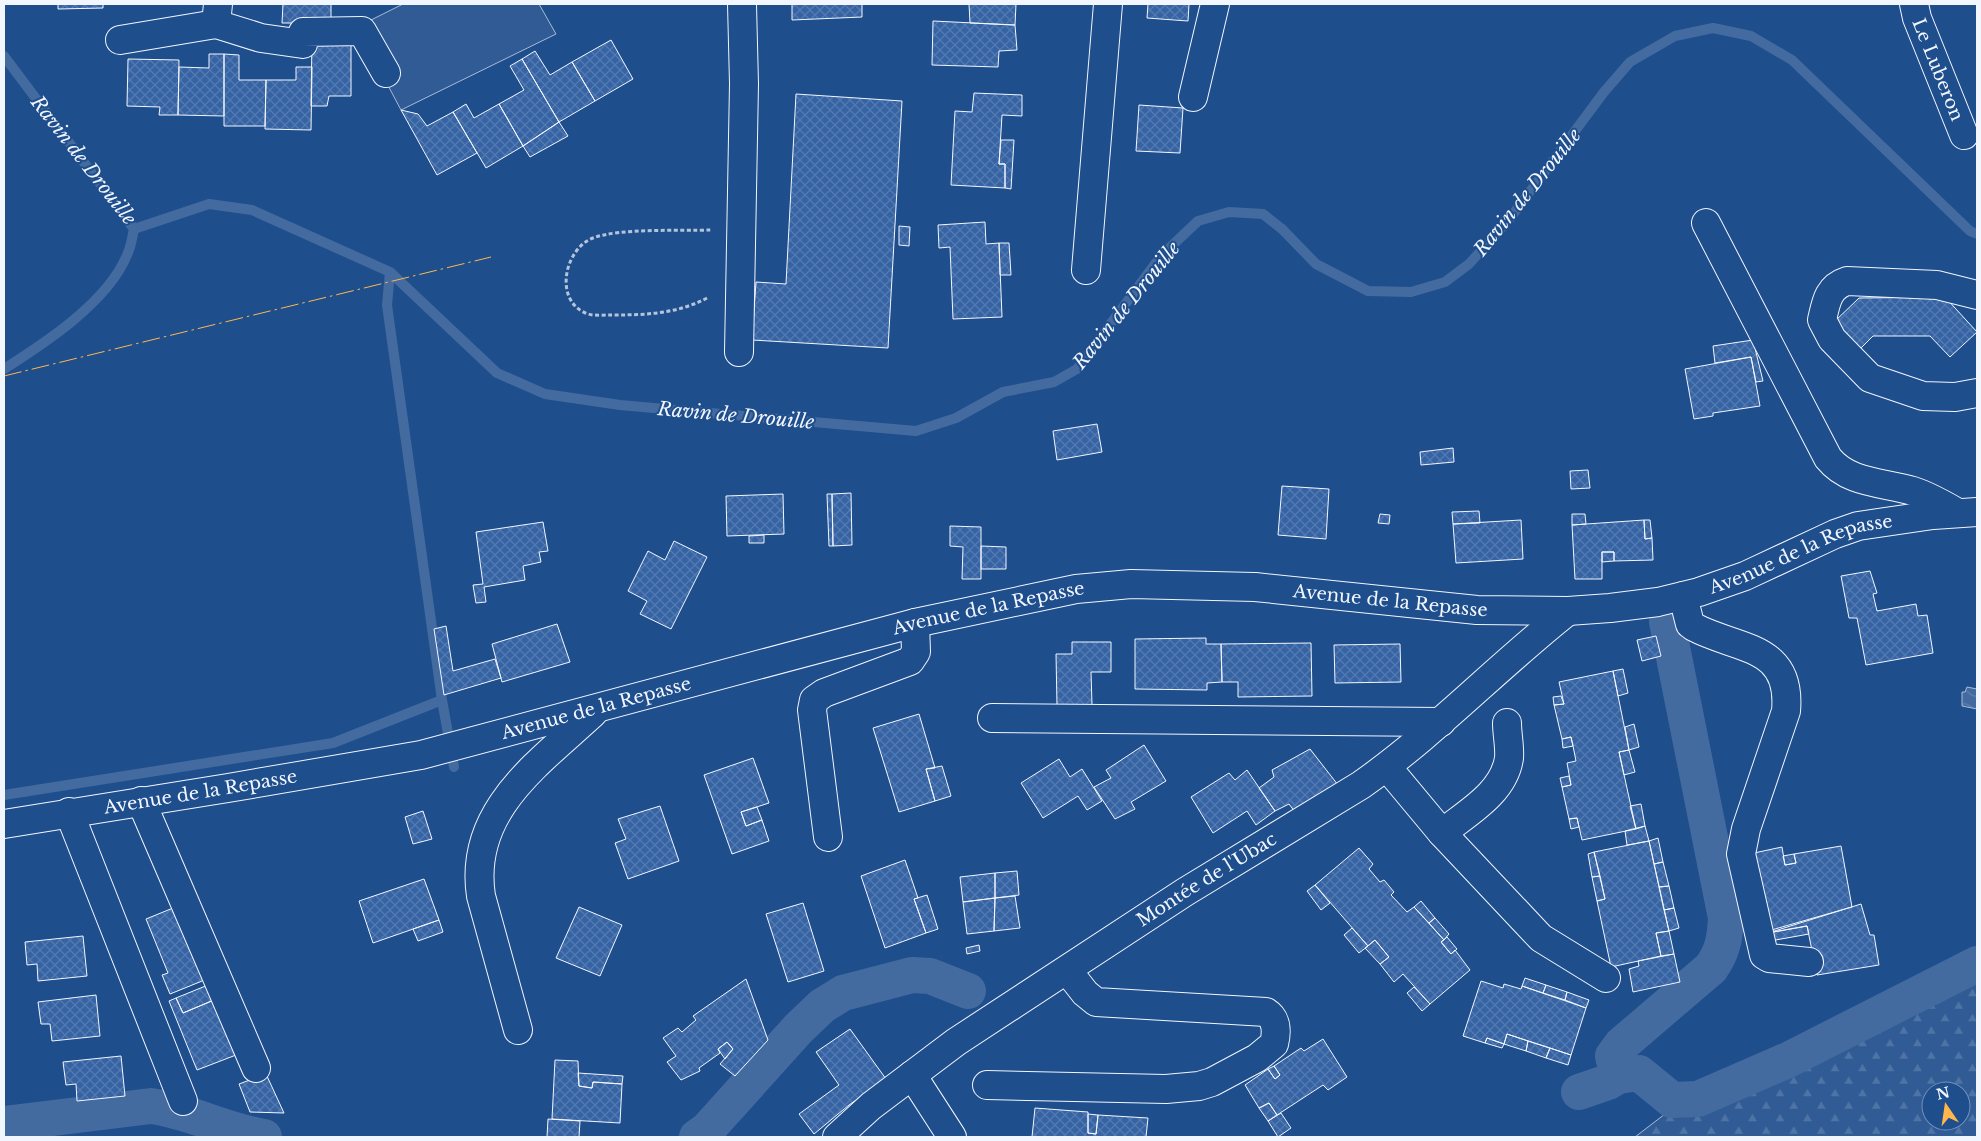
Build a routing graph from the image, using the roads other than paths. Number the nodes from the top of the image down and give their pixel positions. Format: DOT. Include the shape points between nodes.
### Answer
graph roads {
  1 [pos="742,4"];
  2 [pos="1108,4"];
  3 [pos="1215,4"];
  4 [pos="1914,4"];
  5 [pos="217,14"];
  6 [pos="120,40"];
  7 [pos="386,73"];
  8 [pos="1193,96"];
  9 [pos="1964,135"];
  10 [pos="1706,223"];
  11 [pos="1086,270"];
  12 [pos="1977,295"];
  13 [pos="739,352"];
  14 [pos="1977,394"];
  15 [pos="1968,512"];
  16 [pos="1683,596"];
  17 [pos="1568,611"];
  18 [pos="915,623"];
  19 [pos="597,709"];
  20 [pos="992,718"];
  21 [pos="1441,722"];
  22 [pos="1507,723"];
  23 [pos="1387,767"];
  24 [pos="141,801"];
  25 [pos="68,812"];
  26 [pos="4,824"];
  27 [pos="1442,833"];
  28 [pos="828,837"];
  29 [pos="1809,962"];
  30 [pos="1067,970"];
  31 [pos="1606,978"];
  32 [pos="518,1030"];
  33 [pos="256,1068"];
  34 [pos="912,1075"];
  35 [pos="987,1085"];
  36 [pos="183,1101"];
  37 [pos="837,1137"];
  38 [pos="952,1137"];
  1 -- 13 [label="street"];
  2 -- 11 [label="street"];
  3 -- 8 [label="street"];
  4 -- 9 [label="street, Le Luberon"];
  5 -- 6 [label="street"];
  5 -- 7 [label="street" via="260,38 303,44 303,32 362,30"];
  10 -- 15 [label="street" via="1834,466 1850,476 1919,493"];
  12 -- 14 [label="street" via="1938,285 1848,281 1830,291 1822,320 1832,339 1870,378 1923,396 1955,398"];
  15 -- 16 [label="street, Avenue de la Repasse" via="1858,526 1745,576"];
  16 -- 17 [label="street, Avenue de la Repasse" via="1658,602"];
  16 -- 29 [label="street" via="1690,624 1759,652 1776,665 1784,682 1787,700 1783,723 1746,829 1742,863 1764,955"];
  17 -- 18 [label="street, Avenue de la Repasse" via="1477,610 1255,587 1132,584 1076,589"];
  17 -- 21 [label="street, Montée de l'Ubac"];
  18 -- 19 [label="street, Avenue de la Repasse"];
  18 -- 28 [label="street" via="916,652 910,661 824,693 814,700 812,710"];
  19 -- 24 [label="street, Avenue de la Repasse" via="421,755"];
  19 -- 32 [label="street" via="546,756 500,806 480,855 481,896"];
  20 -- 21 [label="street"];
  21 -- 23 [label="street, Montée de l'Ubac"];
  22 -- 27 [label="street" via="1509,755 1502,780 1494,791"];
  23 -- 27 [label="street"];
  23 -- 30 [label="street, Montée de l'Ubac" via="1170,901"];
  24 -- 25 [label="street, Avenue de la Repasse"];
  24 -- 33 [label="street"];
  25 -- 26 [label="street, Avenue de la Repasse"];
  25 -- 36 [label="street"];
  27 -- 31 [label="street" via="1541,938"];
  30 -- 34 [label="street, Montée de l'Ubac" via="956,1042"];
  30 -- 35 [label="street" via="1092,1000 1102,1003 1266,1012 1274,1021 1274,1044 1256,1058 1199,1086 1166,1089"];
  34 -- 37 [label="street, Montée de l'Ubac"];
  34 -- 38 [label="street"];
}
